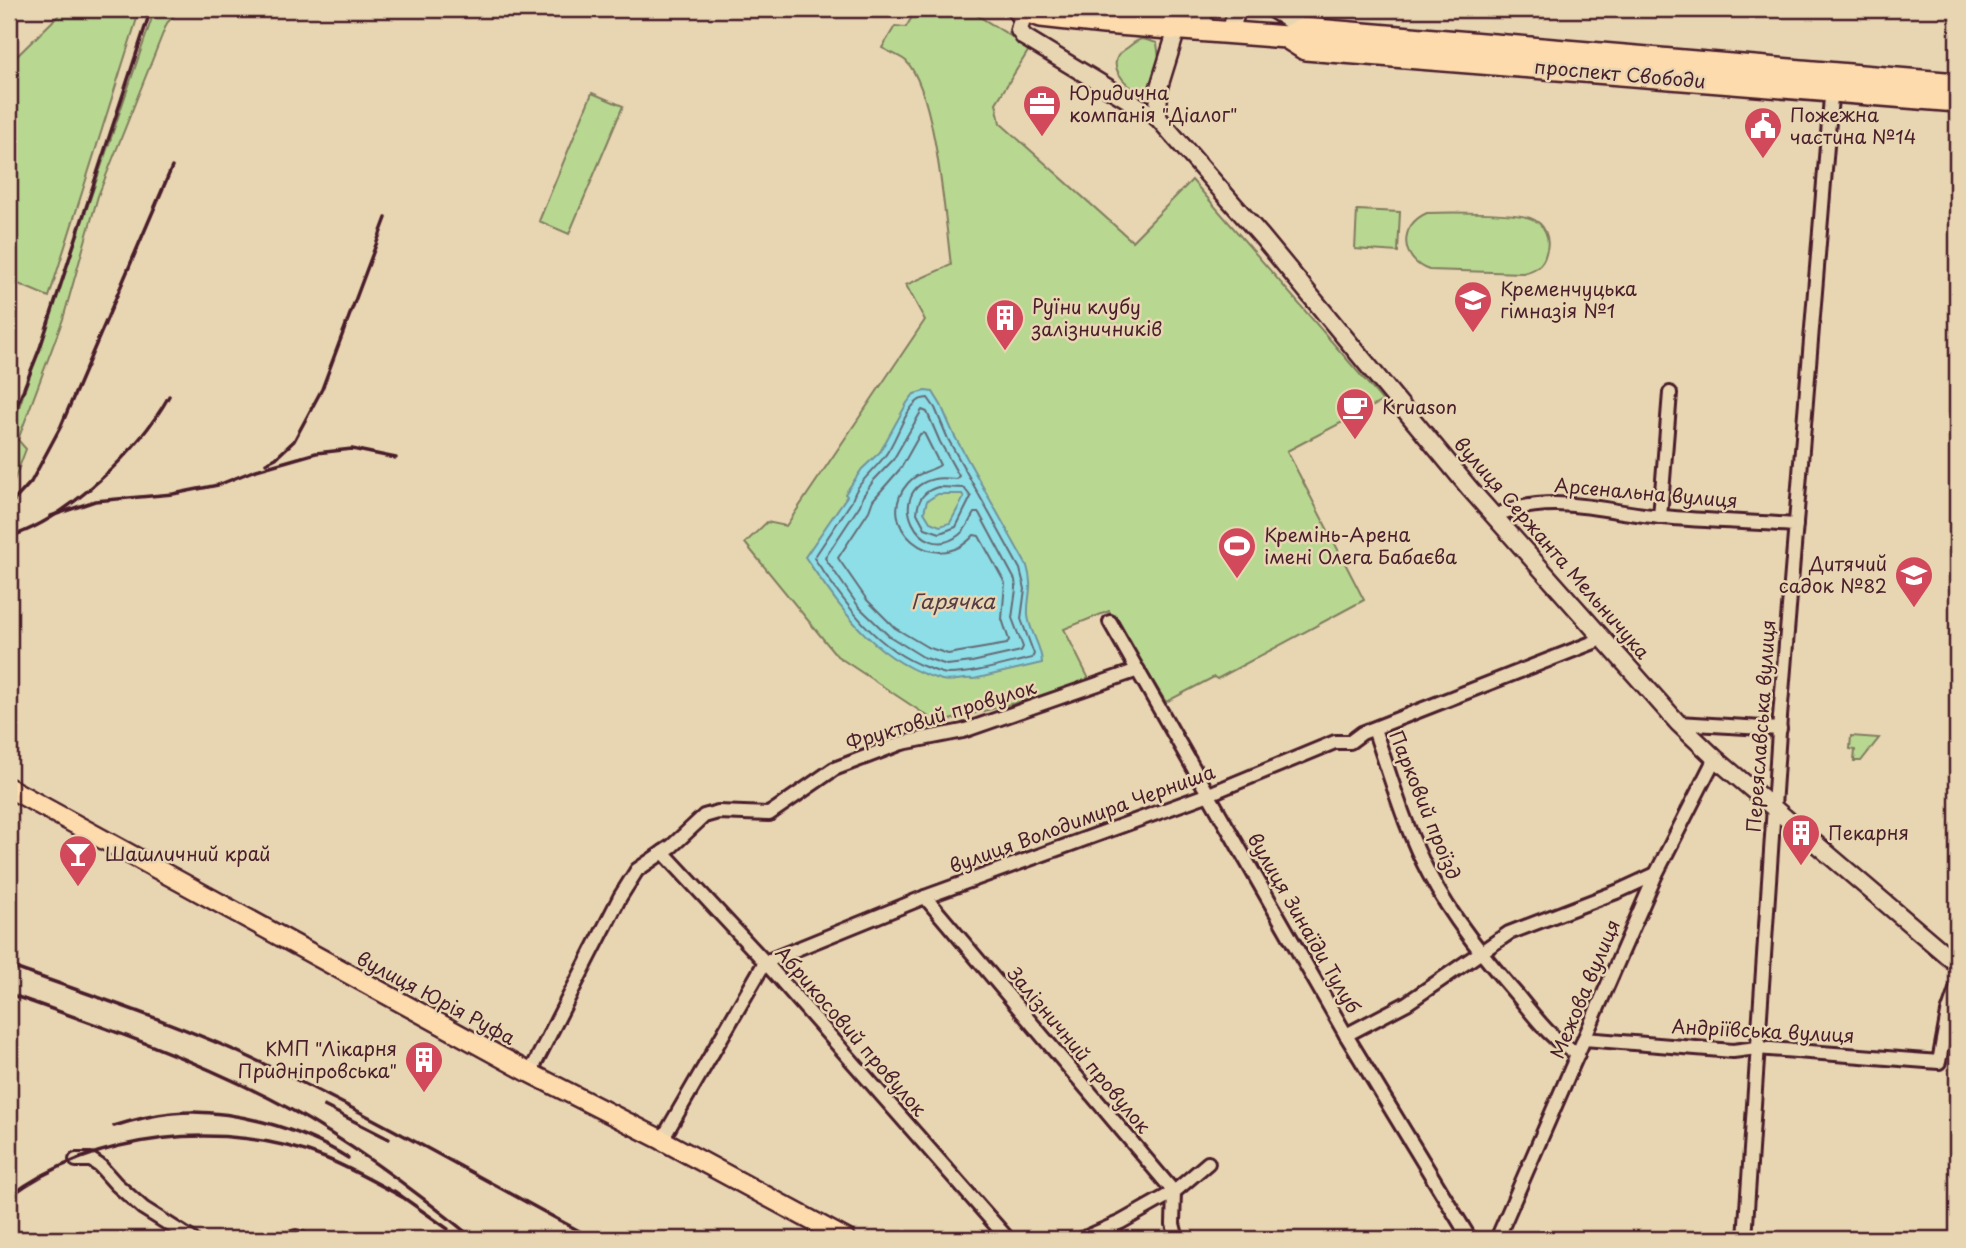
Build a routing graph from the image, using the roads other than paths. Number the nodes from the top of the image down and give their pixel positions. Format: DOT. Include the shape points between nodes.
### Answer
graph roads {
  1 [pos="1198,9"];
  2 [pos="1237,9"];
  3 [pos="1021,10"];
  4 [pos="1147,17"];
  5 [pos="1285,20"];
  6 [pos="1177,29"];
  7 [pos="1208,31"];
  8 [pos="1230,33"];
  9 [pos="1832,83"];
  10 [pos="1957,84"];
  11 [pos="1957,101"];
  12 [pos="1158,118"];
  13 [pos="1670,393"];
  14 [pos="1494,516"];
  15 [pos="1660,517"];
  16 [pos="1796,525"];
  17 [pos="1110,622"];
  18 [pos="1602,639"];
  19 [pos="1138,670"];
  20 [pos="1678,723"];
  21 [pos="1374,729"];
  22 [pos="1780,729"];
  23 [pos="1715,758"];
  24 [pos="9,788"];
  25 [pos="1209,794"];
  26 [pos="9,795"];
  27 [pos="42,806"];
  28 [pos="1775,810"];
  29 [pos="663,852"];
  30 [pos="1656,874"];
  31 [pos="925,897"];
  32 [pos="1481,953"];
  33 [pos="765,962"];
  34 [pos="1957,964"];
  35 [pos="1957,987"];
  36 [pos="1346,1035"];
  37 [pos="1584,1039"];
  38 [pos="1757,1048"];
  39 [pos="1578,1054"];
  40 [pos="530,1073"];
  41 [pos="662,1140"];
  42 [pos="76,1160"];
  43 [pos="1208,1163"];
  44 [pos="1174,1192"];
  45 [pos="192,1239"];
  46 [pos="290,1239"];
  47 [pos="302,1239"];
  48 [pos="846,1239"];
  49 [pos="1008,1239"];
  50 [pos="1082,1239"];
  51 [pos="1177,1239"];
  52 [pos="1470,1239"];
  53 [pos="1497,1239"];
  54 [pos="1745,1239"];
  1 -- 7 [label="street"];
  2 -- 8 [label="street"];
  3 -- 4 [label="highway, проспект Свободи" via="1041,16"];
  3 -- 12 [label="street, вулиця Сержанта Мельничука" via="1019,30 1024,37"];
  4 -- 6 [label="highway, проспект Свободи"];
  5 -- 8 [label="highway, проспект Свободи"];
  5 -- 9 [label="highway, проспект Свободи" via="1305,49"];
  6 -- 7 [label="highway, проспект Свободи"];
  6 -- 12 [label="street" via="1159,87"];
  7 -- 8 [label="highway, проспект Свободи"];
  9 -- 10 [label="highway, проспект Свободи"];
  9 -- 11 [label="highway, проспект Свободи"];
  9 -- 16 [label="street, Переяславська вулиця"];
  12 -- 14 [label="street, вулиця Сержанта Мельничука"];
  13 -- 15 [label="street"];
  14 -- 15 [label="street, Арсенальна вулиця" via="1542,503 1576,503"];
  14 -- 18 [label="street, вулиця Сержанта Мельничука"];
  15 -- 16 [label="street, Арсенальна вулиця"];
  16 -- 22 [label="street, Переяславська вулиця"];
  17 -- 19 [label="street, вулиця Зинаїди Тулуб"];
  18 -- 20 [label="street, вулиця Сержанта Мельничука"];
  18 -- 21 [label="street, вулиця Володимира Черниша"];
  19 -- 25 [label="street, вулиця Зинаїди Тулуб"];
  19 -- 29 [label="street, Фруктовий провулок" via="963,731 902,743 834,769 769,814 718,812 704,816"];
  20 -- 22 [label="street"];
  20 -- 23 [label="street, вулиця Сержанта Мельничука"];
  21 -- 25 [label="street, вулиця Володимира Черниша"];
  21 -- 32 [label="street, Парковий проїзд" via="1428,873"];
  22 -- 28 [label="street, Переяславська вулиця"];
  23 -- 28 [label="street, вулиця Сержанта Мельничука"];
  23 -- 30 [label="street, Межова вулиця"];
  24 -- 27 [label="main road, вулиця Юрія Руфа"];
  25 -- 31 [label="street, вулиця Володимира Черниша"];
  25 -- 36 [label="street, вулиця Зинаїди Тулуб"];
  26 -- 27 [label="main road"];
  27 -- 40 [label="main road, вулиця Юрія Руфа"];
  28 -- 34 [label="street, вулиця Сержанта Мельничука"];
  28 -- 38 [label="street, Переяславська вулиця"];
  29 -- 33 [label="street, Абрикосовий провулок"];
  29 -- 40 [label="street, Фруктовий провулок" via="637,870 620,897"];
  30 -- 32 [label="street" via="1508,933"];
  30 -- 37 [label="street, Межова вулиця"];
  31 -- 33 [label="street, вулиця Володимира Черниша"];
  31 -- 44 [label="street, Залізничний провулок"];
  32 -- 36 [label="street" via="1407,1003"];
  32 -- 39 [label="street, Парковий проїзд" via="1551,1035"];
  33 -- 41 [label="street"];
  33 -- 49 [label="street, Абрикосовий провулок"];
  35 -- 38 [label="street, Андріївська вулиця" via="1939,1062"];
  36 -- 52 [label="street, вулиця Зинаїди Тулуб"];
  37 -- 38 [label="street, Андріївська вулиця" via="1733,1051"];
  37 -- 39 [label="street, Межова вулиця"];
  38 -- 54 [label="street, Переяславська вулиця"];
  39 -- 53 [label="street, Межова вулиця"];
  40 -- 41 [label="main road, вулиця Юрія Руфа"];
  41 -- 48 [label="main road, вулиця Юрія Руфа"];
  42 -- 45 [label="street" via="91,1160 100,1166 144,1208"];
  43 -- 44 [label="street"];
  44 -- 50 [label="street"];
  44 -- 51 [label="street"];
  46 -- 47 [label="street"];
}
